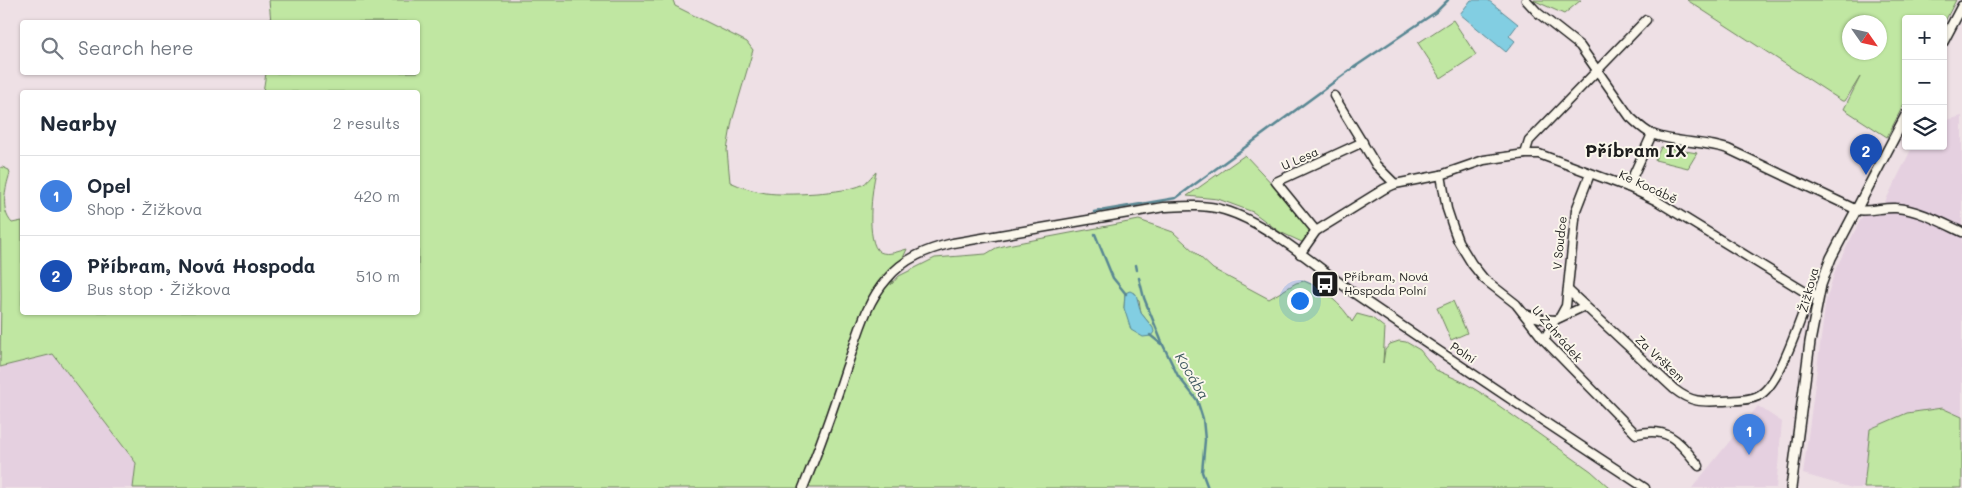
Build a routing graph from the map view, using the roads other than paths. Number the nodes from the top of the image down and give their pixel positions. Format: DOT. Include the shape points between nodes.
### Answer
graph roads {
  1 [pos="1526,0"];
  2 [pos="1962,6"];
  3 [pos="1646,20"];
  4 [pos="1947,34"];
  5 [pos="1597,69"];
  6 [pos="1334,96"];
  7 [pos="1902,123"];
  8 [pos="1652,134"];
  9 [pos="1364,142"];
  10 [pos="1525,154"];
  11 [pos="1590,174"];
  12 [pos="1441,175"];
  13 [pos="1395,184"];
  14 [pos="1628,187"];
  15 [pos="1857,210"];
  16 [pos="1316,231"];
  17 [pos="1962,232"];
  18 [pos="1300,254"];
  19 [pos="1568,290"];
  20 [pos="1814,295"];
  21 [pos="1585,306"];
  22 [pos="1524,313"];
  23 [pos="1558,319"];
  24 [pos="1544,340"];
  25 [pos="1699,466"];
  26 [pos="803,488"];
  27 [pos="1645,488"];
  28 [pos="1791,488"];
  1 -- 5 [label="street" via="1580,46"];
  2 -- 4 [label="street"];
  3 -- 5 [label="street"];
  5 -- 8 [label="street" via="1630,117"];
  5 -- 10 [label="street" via="1529,142"];
  6 -- 9 [label="street"];
  7 -- 15 [label="street, Žižkova"];
  8 -- 14 [label="street"];
  8 -- 15 [label="street" via="1728,149"];
  9 -- 13 [label="street" via="1376,165"];
  9 -- 16 [label="street, U Lesa" via="1276,182"];
  10 -- 11 [label="street, Ke Kocábě" via="1554,158"];
  10 -- 12 [label="street, Ke Kocábě" via="1484,160"];
  11 -- 14 [label="street, Ke Kocábě"];
  11 -- 19 [label="street, V Soudce" via="1576,210"];
  12 -- 13 [label="street, Ke Kocábě"];
  12 -- 22 [label="street, U Zahrádek" via="1447,209 1467,256 1484,279"];
  13 -- 16 [label="street, Ke Kocábě"];
  14 -- 20 [label="street, Ke Kocábě"];
  15 -- 17 [label="street" via="1899,208 1930,217"];
  15 -- 20 [label="street, Žižkova"];
  16 -- 18 [label="street, Ke Kocábě"];
  18 -- 26 [label="street, Polní" via="1249,220 1224,210 1195,205 1164,207 953,243 915,256 887,279 868,309"];
  18 -- 27 [label="street, Polní"];
  19 -- 21 [label="street, Za Vrškem"];
  19 -- 23 [label="street, V Soudce" via="1566,306"];
  20 -- 21 [label="street, Za Vrškem" via="1780,371 1766,392 1747,399 1707,402 1693,401 1674,389"];
  20 -- 28 [label="street, Žižkova"];
  21 -- 23 [label="street"];
  22 -- 23 [label="street"];
  22 -- 24 [label="street, U Zahrádek"];
  23 -- 24 [label="street, V Soudce"];
  24 -- 25 [label="street, U Zahrádek" via="1636,434 1667,434"];
}
